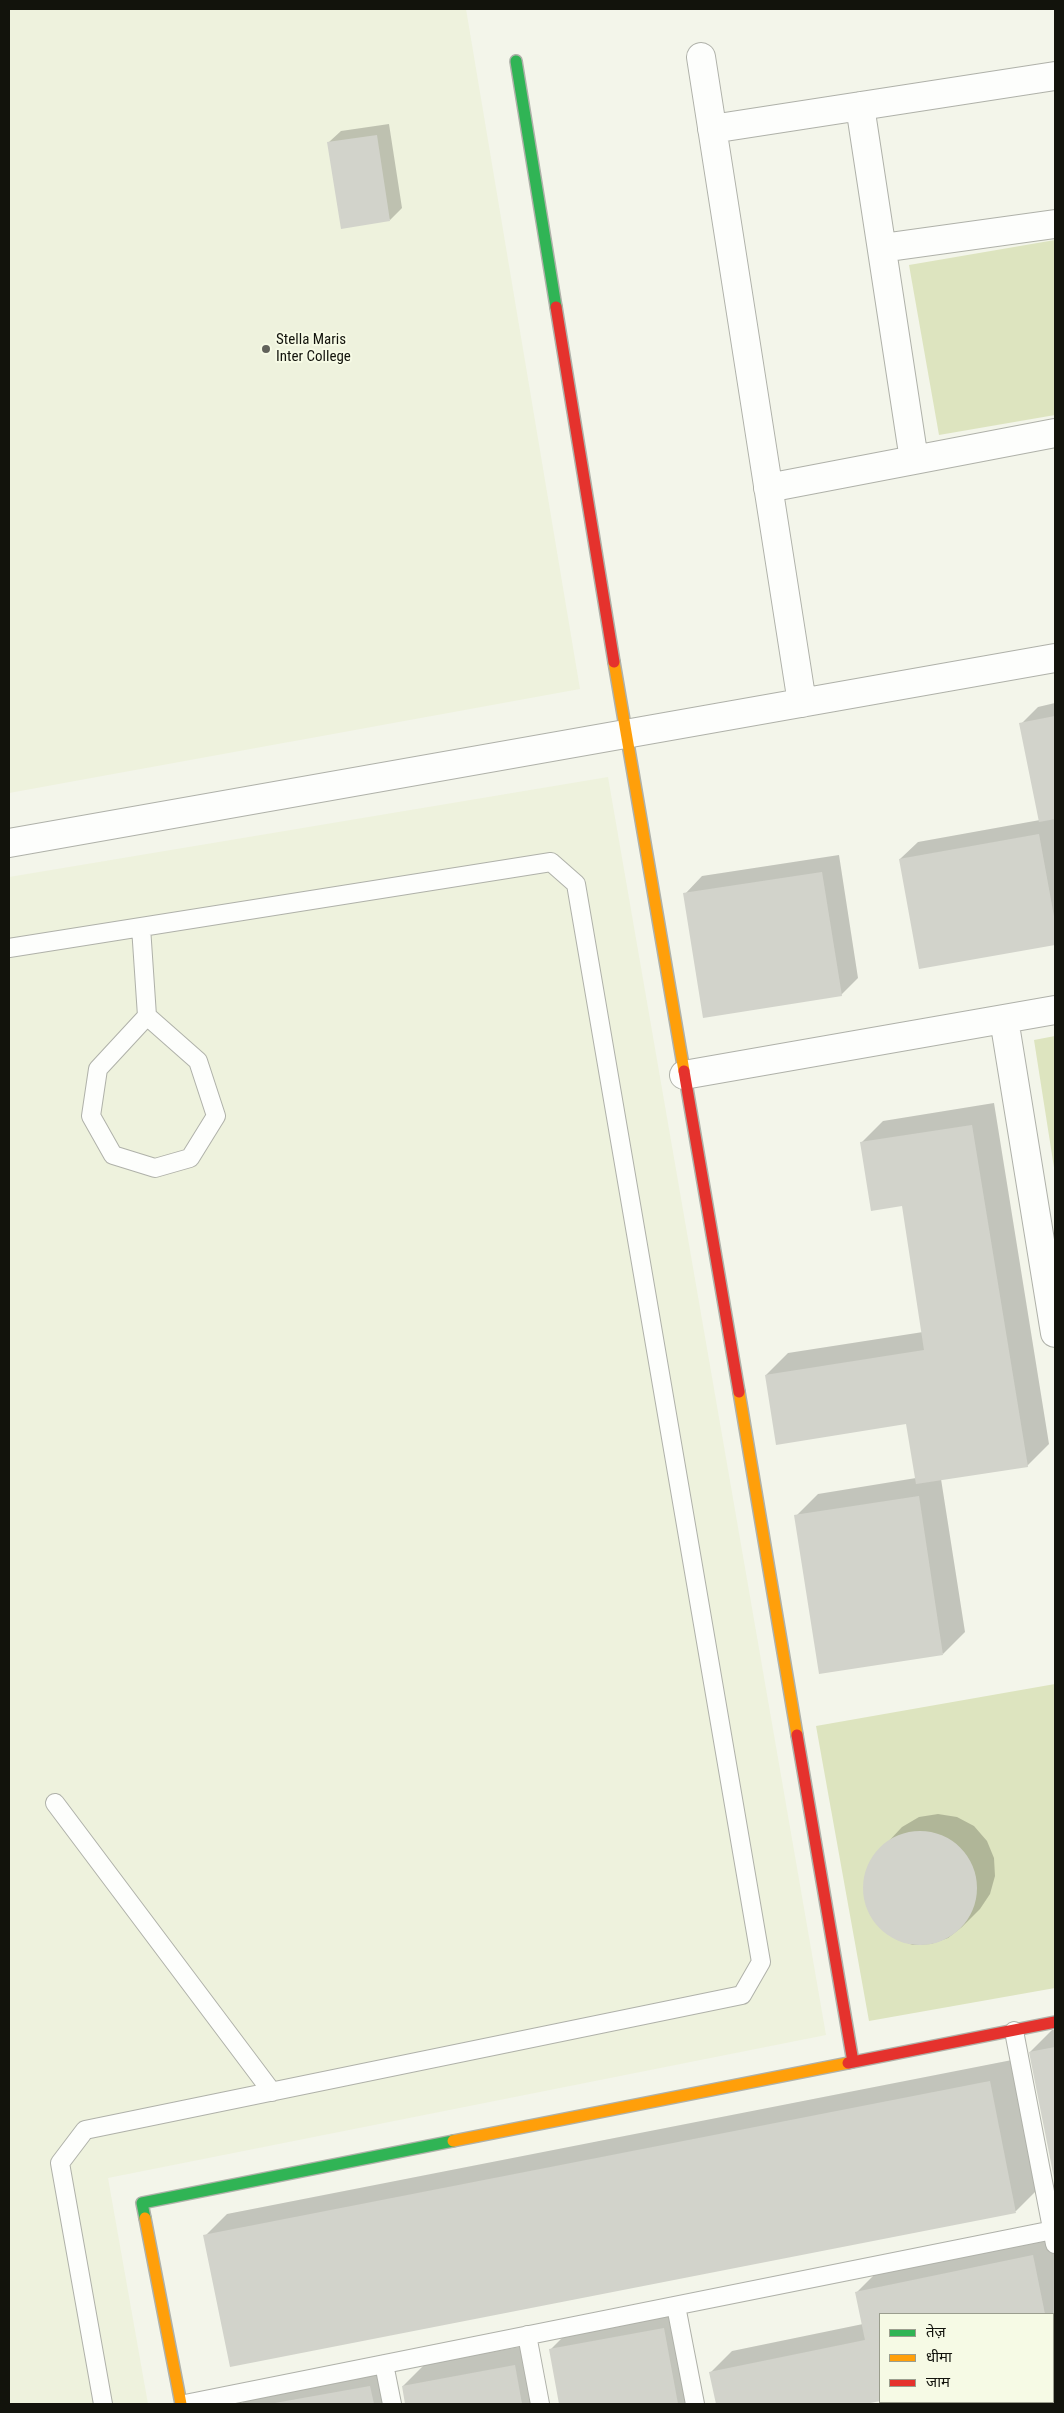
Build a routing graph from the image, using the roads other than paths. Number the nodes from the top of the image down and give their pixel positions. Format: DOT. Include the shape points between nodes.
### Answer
graph roads {
  1 [pos="700,56"];
  2 [pos="516,61"];
  3 [pos="1055,76"];
  4 [pos="860,106"];
  5 [pos="712,129"];
  6 [pos="1055,224"];
  7 [pos="882,248"];
  8 [pos="1055,433"];
  9 [pos="914,460"];
  10 [pos="768,488"];
  11 [pos="1055,658"];
  12 [pos="802,703"];
  13 [pos="626,734"];
  14 [pos="9,844"];
  15 [pos="141,927"];
  16 [pos="9,948"];
  17 [pos="1055,1010"];
  18 [pos="147,1016"];
  19 [pos="1004,1018"];
  20 [pos="684,1075"];
  21 [pos="1055,1333"];
  22 [pos="55,1802"];
  23 [pos="1055,2022"];
  24 [pos="1014,2031"];
  25 [pos="853,2062"];
  26 [pos="272,2092"];
  27 [pos="1054,2237"];
  28 [pos="676,2306"];
  29 [pos="527,2335"];
  30 [pos="384,2364"];
  31 [pos="103,2404"];
  32 [pos="181,2404"];
  33 [pos="185,2404"];
  34 [pos="392,2404"];
  35 [pos="540,2404"];
  36 [pos="695,2404"];
  1 -- 5 [label="street"];
  2 -- 13 [label="street"];
  3 -- 4 [label="street"];
  4 -- 5 [label="street"];
  4 -- 7 [label="street"];
  5 -- 10 [label="street"];
  6 -- 7 [label="street"];
  7 -- 9 [label="street"];
  8 -- 9 [label="street"];
  9 -- 10 [label="street"];
  10 -- 12 [label="street"];
  11 -- 12 [label="street"];
  12 -- 13 [label="street"];
  13 -- 14 [label="street"];
  13 -- 20 [label="street"];
  15 -- 16 [label="lane"];
  15 -- 18 [label="lane"];
  15 -- 26 [label="lane" via="551,862 576,884 760,1962 742,1995"];
  17 -- 19 [label="street"];
  18 -- 18 [label="lane" via="198,1061 216,1116 190,1158 155,1168 113,1155 91,1116 98,1069"];
  19 -- 20 [label="street"];
  19 -- 21 [label="street"];
  20 -- 25 [label="street"];
  22 -- 26 [label="lane"];
  23 -- 24 [label="street"];
  24 -- 25 [label="street"];
  24 -- 27 [label="lane"];
  25 -- 32 [label="street" via="142,2203"];
  26 -- 31 [label="lane" via="85,2130 60,2163"];
  27 -- 28 [label="lane"];
  28 -- 29 [label="lane"];
  28 -- 36 [label="lane"];
  29 -- 30 [label="lane"];
  29 -- 35 [label="lane"];
  30 -- 33 [label="lane"];
  30 -- 34 [label="lane"];
}
